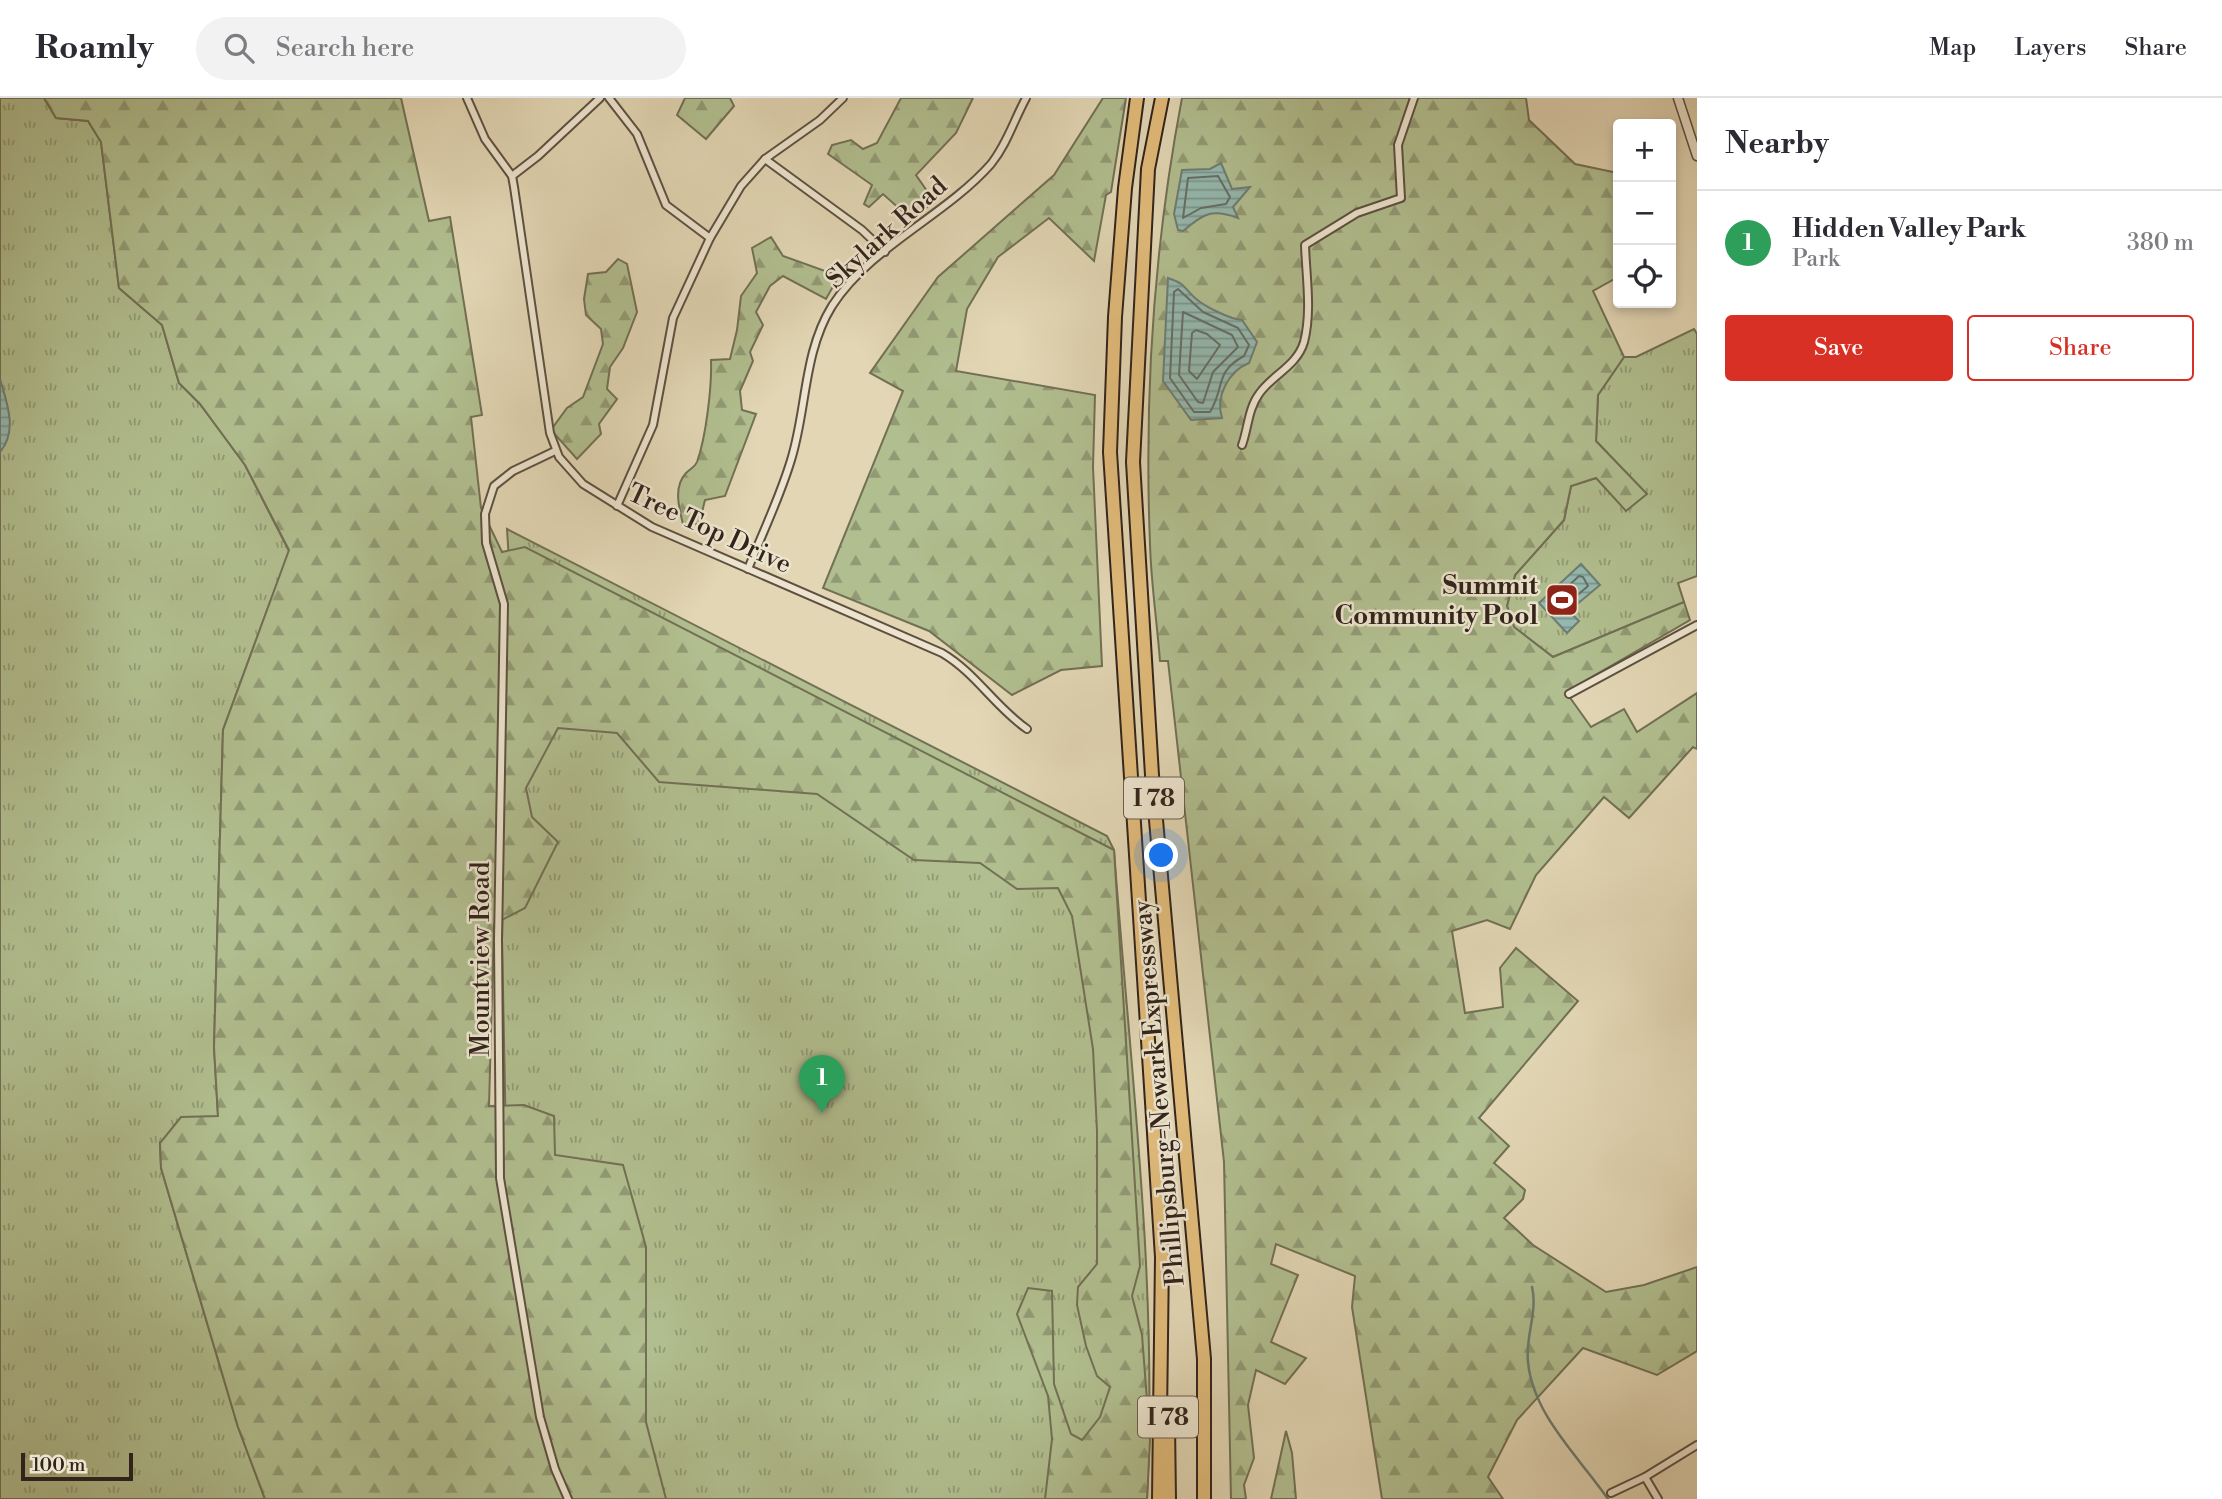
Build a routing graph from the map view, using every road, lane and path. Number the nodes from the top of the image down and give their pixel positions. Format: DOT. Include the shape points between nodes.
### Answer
graph roads {
  1 [pos="467,98"];
  2 [pos="600,98"];
  3 [pos="609,98"];
  4 [pos="843,98"];
  5 [pos="1026,98"];
  6 [pos="1137,98"];
  7 [pos="1162,98"];
  8 [pos="1413,98"];
  9 [pos="1678,98"];
  10 [pos="1697,156"];
  11 [pos="765,159"];
  12 [pos="512,176"];
  13 [pos="710,238"];
  14 [pos="885,253"];
  15 [pos="1242,445"];
  16 [pos="555,451"];
  17 [pos="617,506"];
  18 [pos="748,569"];
  19 [pos="1697,625"];
  20 [pos="1569,694"];
  21 [pos="1027,729"];
  22 [pos="1163,1336"];
  23 [pos="1697,1445"];
  24 [pos="1645,1477"];
  25 [pos="1611,1493"];
  26 [pos="568,1499"];
  27 [pos="1159,1499"];
  28 [pos="1168,1499"];
  29 [pos="1204,1499"];
  30 [pos="1658,1499"];
  1 -- 12 [label="street, Tree Top Drive" via="485,139"];
  2 -- 12 [label="street"];
  3 -- 13 [label="street" via="638,134 666,205"];
  4 -- 11 [label="street"];
  5 -- 14 [label="street, Skylark Road" via="1003,146 986,169"];
  6 -- 22 [label="highway, Phillipsburg-Newark Expressway / I 78" via="1115,317 1110,452"];
  7 -- 29 [label="highway, Phillipsburg-Newark Expressway / I 78" via="1148,169 1133,462 1152,775 1204,1359"];
  8 -- 15 [label="street" via="1398,145 1401,198 1357,213 1305,245 1308,312 1303,344 1291,364 1253,403"];
  9 -- 10 [label="street"];
  11 -- 13 [label="street" via="741,186"];
  11 -- 14 [label="street" via="855,224"];
  12 -- 16 [label="street, Tree Top Drive"];
  13 -- 17 [label="street" via="673,318 653,425"];
  14 -- 18 [label="street, Skylark Road" via="841,294 822,325 791,463"];
  16 -- 17 [label="street, Tree Top Drive" via="583,484"];
  16 -- 26 [label="street, Mountview Road" via="513,471 494,486 485,522 503,604 500,1178 540,1417"];
  17 -- 18 [label="street, Tree Top Drive" via="652,527"];
  18 -- 21 [label="street, Tree Top Drive" via="942,653 976,678"];
  19 -- 20 [label="street"];
  22 -- 27 [label="highway, Phillipsburg-Newark Expressway / I 78"];
  22 -- 28 [label="highway, Phillipsburg-Newark Expressway / I 78"];
  23 -- 24 [label="street"];
  24 -- 25 [label="street"];
  24 -- 30 [label="street"];
}
